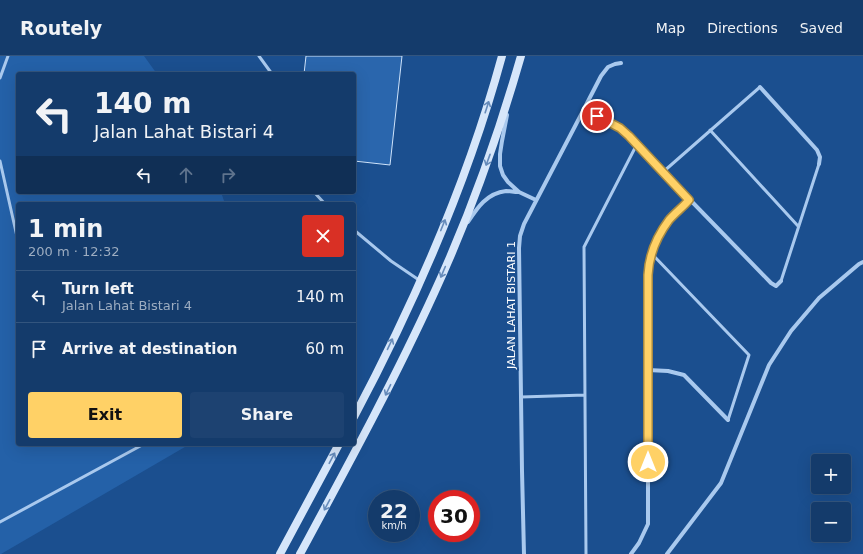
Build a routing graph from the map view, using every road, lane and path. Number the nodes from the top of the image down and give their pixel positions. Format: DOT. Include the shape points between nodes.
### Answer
graph roads {
  1 [pos="8,56"];
  2 [pos="259,56"];
  3 [pos="502,56"];
  4 [pos="521,56"];
  5 [pos="621,63"];
  6 [pos="271,72"];
  7 [pos="0,78"];
  8 [pos="760,87"];
  9 [pos="512,88"];
  10 [pos="584,109"];
  11 [pos="710,130"];
  12 [pos="637,144"];
  13 [pos="0,161"];
  14 [pos="819,164"];
  15 [pos="663,172"];
  16 [pos="519,192"];
  17 [pos="316,194"];
  18 [pos="536,200"];
  19 [pos="689,200"];
  20 [pos="323,202"];
  21 [pos="798,226"];
  22 [pos="16,232"];
  23 [pos="356,232"];
  24 [pos="458,237"];
  25 [pos="651,253"];
  26 [pos="863,262"];
  27 [pos="420,281"];
  28 [pos="781,281"];
  29 [pos="648,370"];
  30 [pos="585,395"];
  31 [pos="521,397"];
  32 [pos="356,412"];
  33 [pos="728,420"];
  34 [pos="140,446"];
  35 [pos="338,446"];
  36 [pos="0,522"];
  37 [pos="280,554"];
  38 [pos="300,554"];
  39 [pos="524,554"];
  40 [pos="586,554"];
  41 [pos="631,554"];
  42 [pos="667,554"];
  1 -- 7 [label="lane"];
  2 -- 6 [label="lane"];
  27 -- 3 [label="main road, one-way" via="476,140"];
  4 -- 9 [label="main road"];
  5 -- 10 [label="street, JALAN LAHAT BISTARI 1" via="614,64 601,76"];
  8 -- 11 [label="lane"];
  8 -- 14 [label="street" via="816,150 820,157"];
  9 -- 16 [label="street" via="500,166 508,182"];
  9 -- 24 [label="main road, one-way"];
  10 -- 12 [label="street" via="620,128"];
  10 -- 18 [label="street, JALAN LAHAT BISTARI 1"];
  11 -- 15 [label="lane"];
  11 -- 21 [label="lane"];
  12 -- 15 [label="street"];
  12 -- 30 [label="lane" via="584,247"];
  13 -- 22 [label="lane"];
  14 -- 21 [label="lane"];
  15 -- 19 [label="street"];
  16 -- 18 [label="street"];
  16 -- 24 [label="street" via="505,191 484,200"];
  17 -- 20 [label="lane"];
  18 -- 31 [label="street, JALAN LAHAT BISTARI 1" via="520,236"];
  19 -- 25 [label="street" via="670,219"];
  19 -- 28 [label="street" via="771,283 776,286"];
  21 -- 28 [label="lane"];
  23 -- 27 [label="lane" via="390,261"];
  24 -- 38 [label="main road, one-way" via="383,399"];
  25 -- 29 [label="street" via="648,264"];
  25 -- 33 [label="lane" via="749,355"];
  26 -- 42 [label="street" via="819,298 769,365 721,483"];
  32 -- 27 [label="main road, one-way"];
  29 -- 33 [label="street" via="684,375"];
  29 -- 41 [label="street" via="648,524"];
  30 -- 31 [label="lane"];
  30 -- 40 [label="lane"];
  31 -- 39 [label="street, JALAN LAHAT BISTARI 1"];
  34 -- 36 [label="lane"];
  37 -- 35 [label="main road, one-way"];
}
